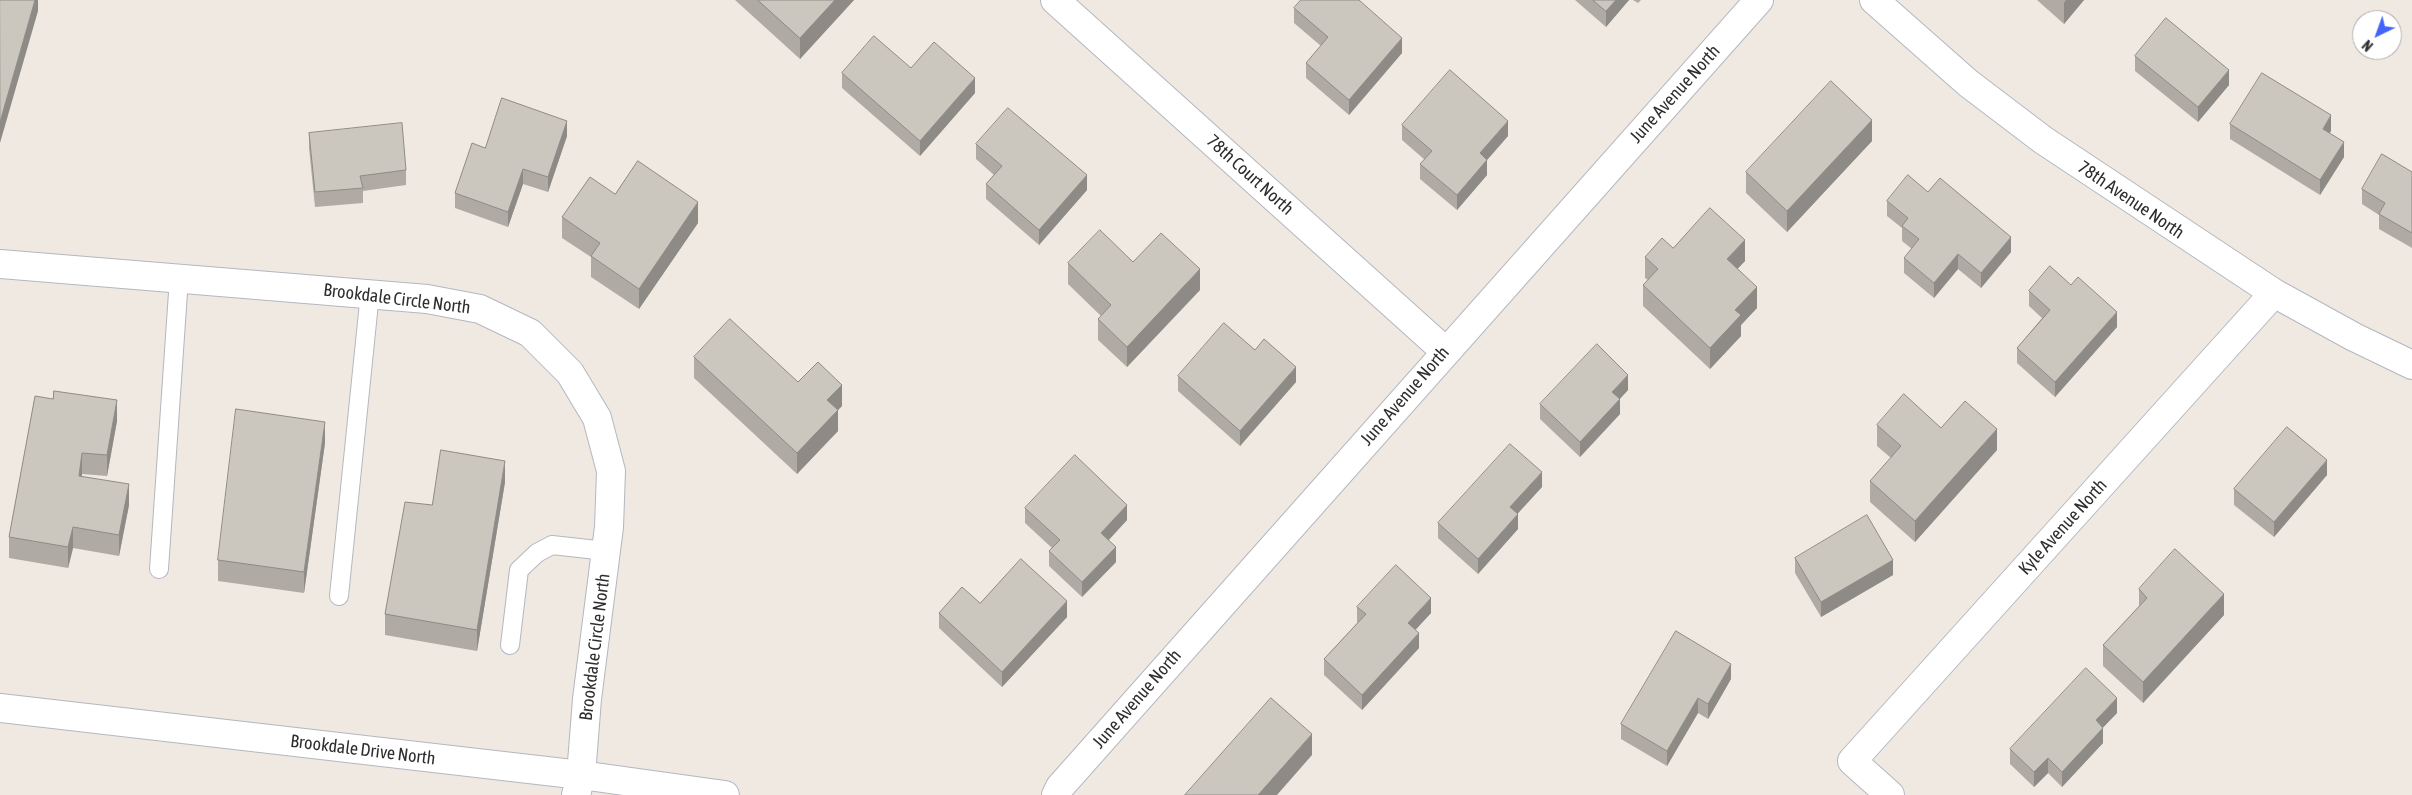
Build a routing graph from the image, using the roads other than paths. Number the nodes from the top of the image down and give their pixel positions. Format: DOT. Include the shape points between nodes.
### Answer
graph roads {
  1 [pos="1055,0"];
  2 [pos="1759,0"];
  3 [pos="1874,0"];
  4 [pos="0,264"];
  5 [pos="179,278"];
  6 [pos="370,292"];
  7 [pos="2274,293"];
  8 [pos="1445,351"];
  9 [pos="2412,365"];
  10 [pos="606,551"];
  11 [pos="159,569"];
  12 [pos="339,596"];
  13 [pos="510,645"];
  14 [pos="0,708"];
  15 [pos="579,785"];
  16 [pos="725,795"];
  17 [pos="1056,795"];
  18 [pos="1890,795"];
  1 -- 8 [label="street, 78th Court North"];
  2 -- 8 [label="street, June Avenue North"];
  3 -- 7 [label="street, 78th Avenue North" via="1968,82 2043,140"];
  4 -- 5 [label="street, Brookdale Circle North"];
  5 -- 6 [label="street, Brookdale Circle North"];
  5 -- 11 [label="lane"];
  6 -- 10 [label="street, Brookdale Circle North" via="480,309 530,333 570,373 597,418 611,471"];
  6 -- 12 [label="lane"];
  7 -- 9 [label="street, 78th Avenue North"];
  7 -- 18 [label="street, Kyle Avenue North" via="1852,761"];
  8 -- 17 [label="street, June Avenue North"];
  10 -- 13 [label="lane" via="552,545 537,553 519,570"];
  10 -- 15 [label="street, Brookdale Circle North"];
  14 -- 15 [label="street, Brookdale Drive North"];
  15 -- 16 [label="street, Brookdale Drive North"];
}
